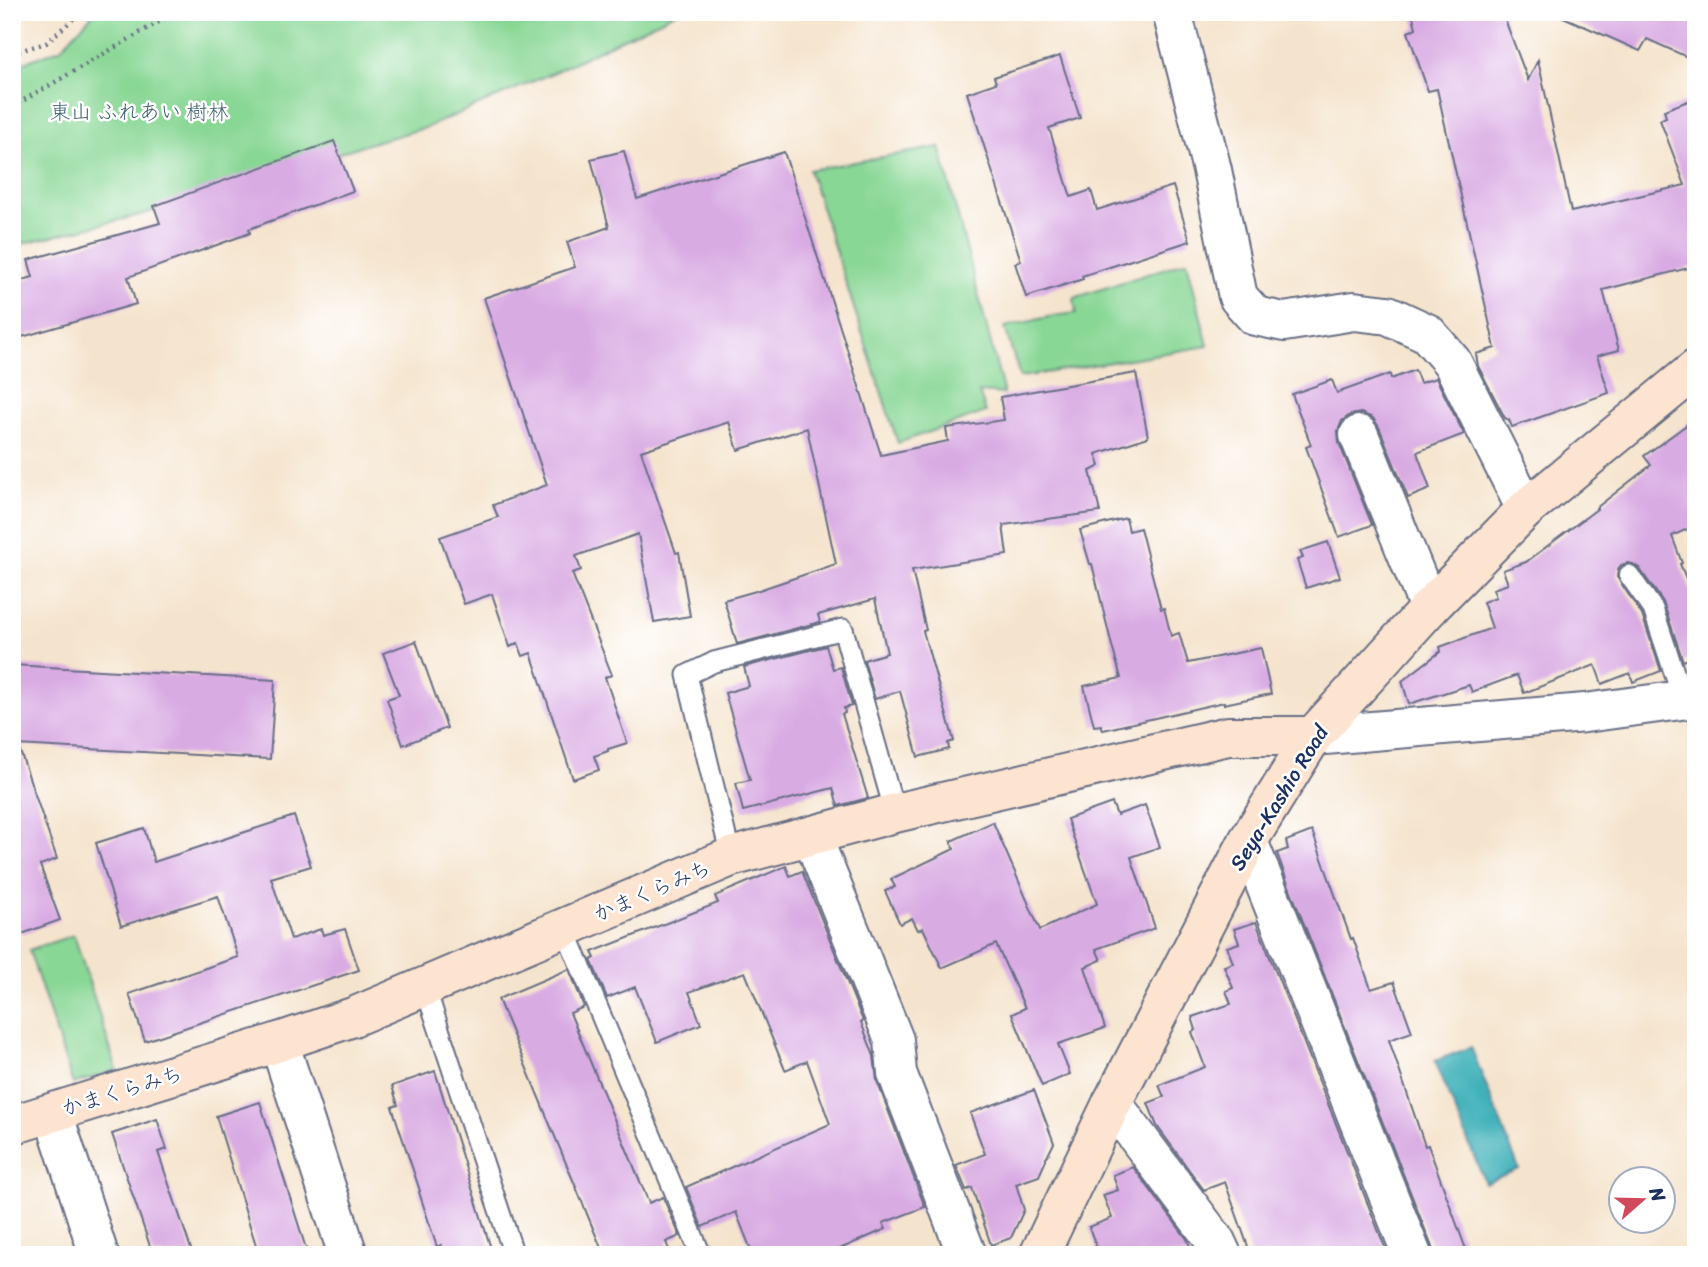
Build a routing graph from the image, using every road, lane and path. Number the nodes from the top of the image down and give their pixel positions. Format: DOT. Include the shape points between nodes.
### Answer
graph roads {
  1 [pos="20,12"];
  2 [pos="81,12"];
  3 [pos="176,12"];
  4 [pos="1172,12"];
  5 [pos="12,19"];
  6 [pos="12,53"];
  7 [pos="12,107"];
  8 [pos="1696,369"];
  9 [pos="1359,435"];
  10 [pos="1526,509"];
  11 [pos="1629,575"];
  12 [pos="1429,608"];
  13 [pos="1689,698"];
  14 [pos="1313,737"];
  15 [pos="895,813"];
  16 [pos="813,836"];
  17 [pos="1248,841"];
  18 [pos="731,857"];
  19 [pos="565,929"];
  20 [pos="425,987"];
  21 [pos="279,1042"];
  22 [pos="1112,1103"];
  23 [pos="53,1113"];
  24 [pos="12,1125"];
  25 [pos="1047,1249"];
  26 [pos="99,1255"];
  27 [pos="348,1255"];
  28 [pos="514,1255"];
  29 [pos="701,1255"];
  30 [pos="967,1255"];
  31 [pos="1222,1255"];
  32 [pos="1412,1255"];
  1 -- 5 [label="path"];
  2 -- 6 [label="path" via="46,43"];
  3 -- 7 [label="path"];
  4 -- 10 [label="street" via="1238,297 1255,316 1284,322 1354,311 1388,315 1427,332 1452,362"];
  8 -- 10 [label="street, Seya-Kashio Road"];
  9 -- 12 [label="street"];
  10 -- 12 [label="street, Seya-Kashio Road"];
  11 -- 13 [label="lane" via="1653,609"];
  12 -- 14 [label="street, Seya-Kashio Road"];
  13 -- 14 [label="street" via="1586,713"];
  14 -- 15 [label="street, かまくらみち" via="1228,736"];
  14 -- 17 [label="street, Seya-Kashio Road"];
  15 -- 16 [label="street, かまくらみち"];
  15 -- 18 [label="lane" via="843,629 714,662 687,675"];
  16 -- 18 [label="street, かまくらみち"];
  16 -- 30 [label="street" via="894,1040 897,1073"];
  17 -- 22 [label="street, Seya-Kashio Road"];
  17 -- 32 [label="street"];
  18 -- 19 [label="street, かまくらみち"];
  19 -- 20 [label="street, かまくらみち"];
  19 -- 29 [label="lane"];
  20 -- 21 [label="street, かまくらみち"];
  20 -- 28 [label="lane"];
  21 -- 23 [label="street, かまくらみち"];
  21 -- 27 [label="street"];
  22 -- 25 [label="street, Seya-Kashio Road"];
  22 -- 31 [label="street"];
  23 -- 24 [label="street, かまくらみち"];
  23 -- 26 [label="street"];
}
